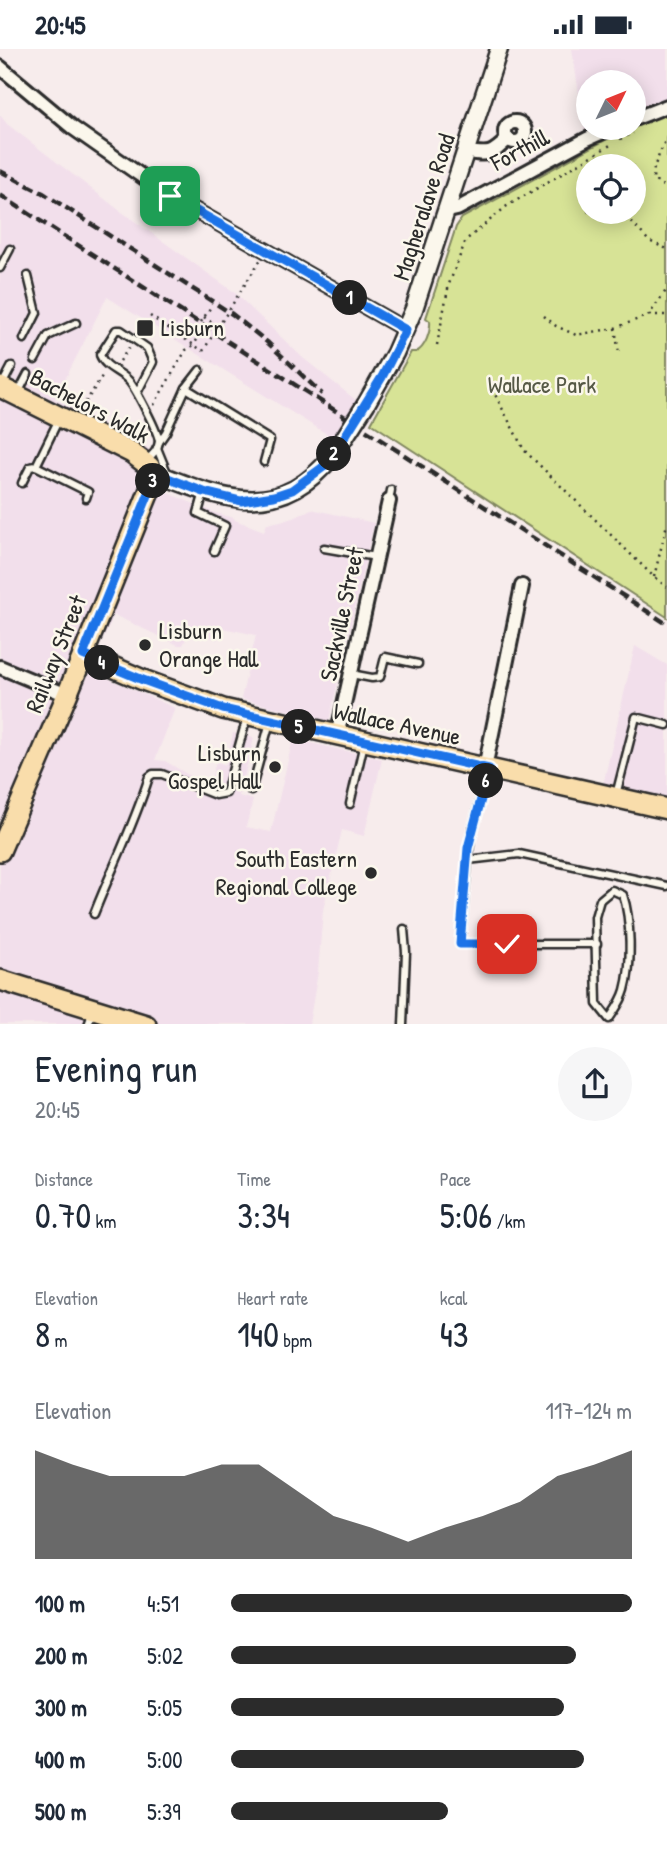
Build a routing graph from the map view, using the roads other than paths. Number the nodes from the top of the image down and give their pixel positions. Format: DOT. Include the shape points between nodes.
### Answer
graph roads {
  1 [pos="499,49"];
  2 [pos="0,67"];
  3 [pos="667,106"];
  4 [pos="646,119"];
  5 [pos="508,139"];
  6 [pos="585,140"];
  7 [pos="467,152"];
  8 [pos="448,211"];
  9 [pos="10,249"];
  10 [pos="0,268"];
  11 [pos="28,276"];
  12 [pos="76,323"];
  13 [pos="406,330"];
  14 [pos="24,339"];
  15 [pos="35,360"];
  16 [pos="12,366"];
  17 [pos="200,370"];
  18 [pos="28,374"];
  19 [pos="186,388"];
  20 [pos="6,390"];
  21 [pos="137,393"];
  22 [pos="60,418"];
  23 [pos="156,461"];
  24 [pos="264,462"];
  25 [pos="36,466"];
  26 [pos="22,483"];
  27 [pos="204,492"];
  28 [pos="390,496"];
  29 [pos="86,498"];
  30 [pos="324,548"];
  31 [pos="214,551"];
  32 [pos="376,557"];
  33 [pos="522,586"];
  34 [pos="83,655"];
  35 [pos="418,664"];
  36 [pos="0,667"];
  37 [pos="351,674"];
  38 [pos="67,695"];
  39 [pos="248,715"];
  40 [pos="271,720"];
  41 [pos="667,725"];
  42 [pos="337,736"];
  43 [pos="365,742"];
  44 [pos="480,770"];
  45 [pos="251,791"];
  46 [pos="615,797"];
  47 [pos="350,804"];
  48 [pos="667,809"];
  49 [pos="0,851"];
  50 [pos="468,860"];
  51 [pos="629,878"];
  52 [pos="667,886"];
  53 [pos="620,891"];
  54 [pos="94,914"];
  55 [pos="404,929"];
  56 [pos="597,944"];
  57 [pos="0,980"];
  58 [pos="91,1017"];
  59 [pos="609,1022"];
  60 [pos="146,1024"];
  61 [pos="403,1024"];
  1 -- 7 [label="street, Magheralave Road"];
  2 -- 13 [label="street" via="73,128 170,196"];
  3 -- 4 [label="street"];
  5 -- 7 [label="street" via="486,155"];
  6 -- 8 [label="street, Forthill"];
  7 -- 8 [label="street, Magheralave Road"];
  8 -- 13 [label="street, Magheralave Road"];
  9 -- 10 [label="lane"];
  11 -- 14 [label="lane" via="37,313"];
  12 -- 15 [label="lane" via="48,336"];
  13 -- 27 [label="street, Magheralave Road, bridge" via="334,454 308,480 274,496 241,501"];
  16 -- 20 [label="lane"];
  17 -- 19 [label="lane"];
  18 -- 20 [label="lane"];
  19 -- 23 [label="lane"];
  19 -- 24 [label="lane" via="270,440"];
  20 -- 22 [label="main road, Bachelors Walk"];
  21 -- 21 [label="lane" via="100,355 116,330 147,348 153,362"];
  21 -- 23 [label="lane" via="156,431"];
  22 -- 23 [label="main road, Bachelors Walk"];
  22 -- 25 [label="lane"];
  23 -- 27 [label="street, Magheralave Road"];
  23 -- 34 [label="main road, Railway Street" via="149,493"];
  25 -- 26 [label="lane" via="30,467"];
  25 -- 29 [label="lane" via="88,492"];
  27 -- 31 [label="lane" via="198,513 225,526"];
  28 -- 32 [label="street, Sackville Street"];
  30 -- 32 [label="lane"];
  32 -- 37 [label="street, Sackville Street"];
  33 -- 44 [label="street"];
  34 -- 38 [label="main road, Railway Street"];
  34 -- 39 [label="main road, Wallace Avenue"];
  35 -- 37 [label="lane" via="384,657 380,677"];
  36 -- 38 [label="street"];
  37 -- 42 [label="street, Sackville Street"];
  38 -- 49 [label="main road, Railway Street"];
  39 -- 40 [label="main road, Wallace Avenue"];
  39 -- 54 [label="lane" via="226,793 215,795 162,774 149,777"];
  40 -- 42 [label="main road, Wallace Avenue"];
  40 -- 45 [label="lane"];
  41 -- 46 [label="lane" via="635,717"];
  42 -- 43 [label="main road, Wallace Avenue"];
  43 -- 44 [label="main road, Wallace Avenue" via="392,754"];
  43 -- 47 [label="lane"];
  44 -- 46 [label="main road, Wallace Avenue"];
  44 -- 50 [label="lane"];
  46 -- 48 [label="main road, Wallace Avenue"];
  50 -- 51 [label="lane" via="519,854"];
  50 -- 56 [label="lane" via="460,944"];
  51 -- 52 [label="lane"];
  51 -- 53 [label="lane"];
  53 -- 56 [label="lane" via="612,890 600,900 595,917"];
  53 -- 59 [label="lane" via="628,911 628,977"];
  55 -- 61 [label="lane"];
  56 -- 59 [label="lane" via="597,1004"];
  57 -- 58 [label="main road"];
  58 -- 60 [label="main road"];
}
